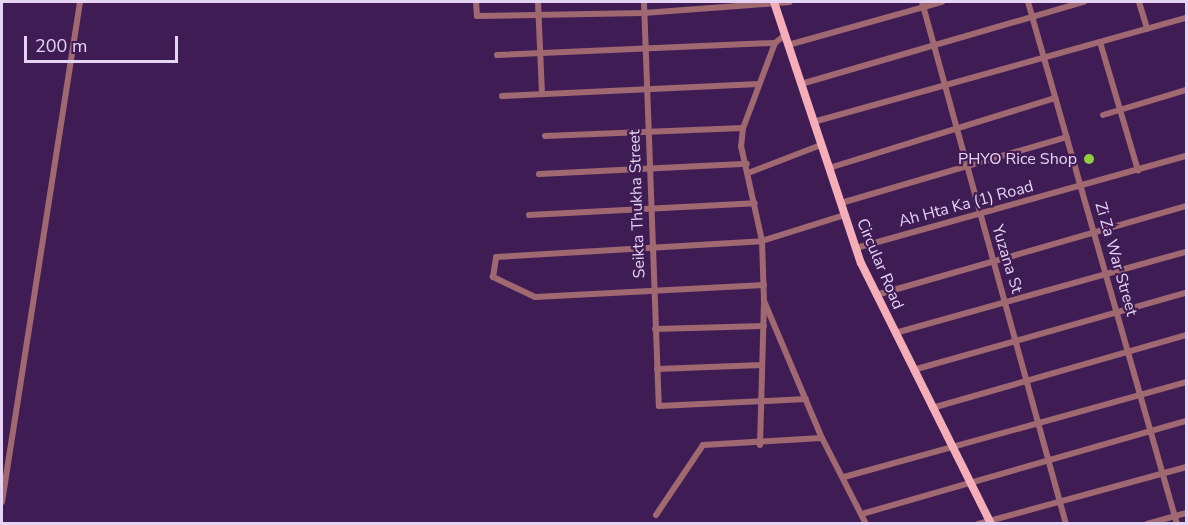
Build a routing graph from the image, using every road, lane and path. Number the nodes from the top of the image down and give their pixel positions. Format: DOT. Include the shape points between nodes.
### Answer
graph roads {
  1 [pos="80,2"];
  2 [pos="476,2"];
  3 [pos="538,2"];
  4 [pos="644,2"];
  5 [pos="790,2"];
  6 [pos="942,2"];
  7 [pos="1028,2"];
  8 [pos="1084,2"];
  9 [pos="1139,2"];
  10 [pos="775,4"];
  11 [pos="923,4"];
  12 [pos="644,13"];
  13 [pos="538,15"];
  14 [pos="1032,17"];
  15 [pos="1186,18"];
  16 [pos="1147,29"];
  17 [pos="785,35"];
  18 [pos="1100,42"];
  19 [pos="775,43"];
  20 [pos="788,45"];
  21 [pos="934,45"];
  22 [pos="645,49"];
  23 [pos="539,53"];
  24 [pos="497,55"];
  25 [pos="1044,58"];
  26 [pos="759,84"];
  27 [pos="801,84"];
  28 [pos="944,86"];
  29 [pos="647,88"];
  30 [pos="1186,90"];
  31 [pos="542,94"];
  32 [pos="502,96"];
  33 [pos="1056,98"];
  34 [pos="1121,110"];
  35 [pos="1103,115"];
  36 [pos="813,122"];
  37 [pos="742,128"];
  38 [pos="956,128"];
  39 [pos="648,132"];
  40 [pos="545,136"];
  41 [pos="1066,137"];
  42 [pos="821,145"];
  43 [pos="1186,156"];
  44 [pos="747,164"];
  45 [pos="966,166"];
  46 [pos="650,168"];
  47 [pos="829,168"];
  48 [pos="1138,170"];
  49 [pos="748,173"];
  50 [pos="539,174"];
  51 [pos="1081,186"];
  52 [pos="754,203"];
  53 [pos="841,203"];
  54 [pos="1186,206"];
  55 [pos="651,209"];
  56 [pos="529,215"];
  57 [pos="845,215"];
  58 [pos="980,215"];
  59 [pos="1094,233"];
  60 [pos="762,241"];
  61 [pos="856,248"];
  62 [pos="653,252"];
  63 [pos="1186,252"];
  64 [pos="993,261"];
  65 [pos="1106,273"];
  66 [pos="764,285"];
  67 [pos="654,290"];
  68 [pos="1186,293"];
  69 [pos="876,296"];
  70 [pos="764,301"];
  71 [pos="1006,301"];
  72 [pos="1117,313"];
  73 [pos="764,326"];
  74 [pos="655,329"];
  75 [pos="895,333"];
  76 [pos="1186,335"];
  77 [pos="1016,342"];
  78 [pos="1128,352"];
  79 [pos="762,365"];
  80 [pos="657,369"];
  81 [pos="913,370"];
  82 [pos="1027,382"];
  83 [pos="1186,382"];
  84 [pos="1141,395"];
  85 [pos="806,399"];
  86 [pos="761,403"];
  87 [pos="932,408"];
  88 [pos="1186,421"];
  89 [pos="1038,423"];
  90 [pos="1151,430"];
  91 [pos="822,438"];
  92 [pos="760,445"];
  93 [pos="951,446"];
  94 [pos="1048,458"];
  95 [pos="1186,467"];
  96 [pos="1163,473"];
  97 [pos="844,477"];
  98 [pos="968,479"];
  99 [pos="1060,501"];
  100 [pos="2,502"];
  101 [pos="865,513"];
  102 [pos="1186,513"];
  103 [pos="656,515"];
  104 [pos="1175,516"];
  105 [pos="990,522"];
  106 [pos="866,524"];
  107 [pos="978,524"];
  108 [pos="1066,524"];
  109 [pos="1147,524"];
  110 [pos="1178,524"];
  1 -- 100 [label="street"];
  2 -- 13 [label="street" via="477,16"];
  3 -- 13 [label="street"];
  4 -- 12 [label="street, Seikta Thukha Street"];
  5 -- 10 [label="street"];
  6 -- 11 [label="street"];
  7 -- 14 [label="street, Zi Za War Street"];
  8 -- 14 [label="street"];
  9 -- 16 [label="street"];
  10 -- 12 [label="street"];
  10 -- 17 [label="main road, Circular Road"];
  11 -- 20 [label="street"];
  11 -- 21 [label="street, Yuzana St"];
  12 -- 13 [label="street"];
  12 -- 22 [label="street, Seikta Thukha Street"];
  13 -- 23 [label="street"];
  14 -- 21 [label="street"];
  14 -- 25 [label="street, Zi Za War Street"];
  15 -- 16 [label="street"];
  16 -- 18 [label="street"];
  17 -- 19 [label="street"];
  17 -- 20 [label="main road, Circular Road"];
  18 -- 25 [label="street"];
  18 -- 34 [label="street"];
  19 -- 22 [label="street"];
  19 -- 26 [label="street"];
  20 -- 27 [label="main road, Circular Road"];
  21 -- 27 [label="street"];
  21 -- 28 [label="street, Yuzana St"];
  22 -- 23 [label="street"];
  22 -- 29 [label="street, Seikta Thukha Street"];
  23 -- 24 [label="street"];
  23 -- 31 [label="street"];
  25 -- 28 [label="street"];
  25 -- 33 [label="street, Zi Za War Street"];
  26 -- 29 [label="street"];
  26 -- 37 [label="street"];
  27 -- 36 [label="main road, Circular Road"];
  28 -- 36 [label="street"];
  28 -- 38 [label="street, Yuzana St"];
  29 -- 31 [label="street"];
  29 -- 39 [label="street, Seikta Thukha Street"];
  30 -- 34 [label="street"];
  31 -- 32 [label="street"];
  33 -- 38 [label="street"];
  33 -- 41 [label="street, Zi Za War Street"];
  34 -- 35 [label="street"];
  34 -- 48 [label="street"];
  36 -- 42 [label="main road, Circular Road"];
  37 -- 39 [label="street"];
  37 -- 44 [label="street"];
  38 -- 45 [label="street, Yuzana St"];
  38 -- 47 [label="street"];
  39 -- 40 [label="street"];
  39 -- 46 [label="street, Seikta Thukha Street"];
  41 -- 45 [label="street"];
  41 -- 51 [label="street, Zi Za War Street"];
  42 -- 47 [label="main road, Circular Road"];
  42 -- 49 [label="street"];
  43 -- 48 [label="street, Ah Hta Ka (1) Road"];
  44 -- 46 [label="street"];
  44 -- 49 [label="street"];
  45 -- 53 [label="street"];
  45 -- 58 [label="street, Yuzana St"];
  46 -- 50 [label="street"];
  46 -- 55 [label="street, Seikta Thukha Street"];
  47 -- 53 [label="main road, Circular Road"];
  48 -- 51 [label="street, Ah Hta Ka (1) Road"];
  49 -- 52 [label="street"];
  51 -- 58 [label="street, Ah Hta Ka (1) Road"];
  51 -- 59 [label="street, Zi Za War Street"];
  52 -- 55 [label="street"];
  52 -- 60 [label="street"];
  53 -- 57 [label="main road, Circular Road"];
  54 -- 59 [label="street"];
  55 -- 56 [label="street"];
  55 -- 62 [label="street, Seikta Thukha Street"];
  57 -- 60 [label="street"];
  57 -- 61 [label="main road, Circular Road"];
  58 -- 61 [label="street, Ah Hta Ka (1) Road"];
  58 -- 64 [label="street, Yuzana St"];
  59 -- 64 [label="street"];
  59 -- 65 [label="street, Zi Za War Street"];
  60 -- 62 [label="street"];
  60 -- 66 [label="street"];
  61 -- 69 [label="main road, Circular Road"];
  62 -- 67 [label="street, Seikta Thukha Street"];
  62 -- 67 [label="street" via="496,257 493,277 536,297"];
  63 -- 65 [label="street"];
  64 -- 69 [label="street"];
  64 -- 71 [label="street, Yuzana St"];
  65 -- 71 [label="street"];
  65 -- 72 [label="street, Zi Za War Street"];
  66 -- 67 [label="street"];
  66 -- 70 [label="street"];
  67 -- 74 [label="street, Seikta Thukha Street"];
  68 -- 72 [label="street"];
  69 -- 75 [label="main road, Circular Road"];
  70 -- 73 [label="street"];
  70 -- 85 [label="street"];
  71 -- 75 [label="street"];
  71 -- 77 [label="street, Yuzana St"];
  72 -- 77 [label="street"];
  72 -- 78 [label="street, Zi Za War Street"];
  73 -- 74 [label="street"];
  73 -- 79 [label="street"];
  74 -- 80 [label="street, Seikta Thukha Street"];
  75 -- 81 [label="main road, Circular Road"];
  76 -- 78 [label="street"];
  77 -- 81 [label="street"];
  77 -- 82 [label="street, Yuzana St"];
  78 -- 82 [label="street"];
  78 -- 84 [label="street, Zi Za War Street"];
  79 -- 80 [label="street"];
  79 -- 86 [label="street"];
  80 -- 86 [label="street, Seikta Thukha Street" via="659,406"];
  81 -- 87 [label="main road, Circular Road"];
  82 -- 87 [label="street"];
  82 -- 89 [label="street, Yuzana St"];
  83 -- 84 [label="street"];
  84 -- 89 [label="street"];
  84 -- 90 [label="street, Zi Za War Street"];
  85 -- 86 [label="street"];
  85 -- 91 [label="street"];
  86 -- 92 [label="street"];
  87 -- 93 [label="main road, Circular Road"];
  88 -- 90 [label="street"];
  89 -- 93 [label="street"];
  89 -- 94 [label="street, Yuzana St"];
  90 -- 94 [label="street"];
  90 -- 96 [label="street, Zi Za War Street"];
  91 -- 92 [label="street"];
  91 -- 97 [label="street"];
  92 -- 103 [label="street" via="704,445"];
  93 -- 97 [label="street"];
  93 -- 98 [label="main road, Circular Road"];
  94 -- 98 [label="street"];
  94 -- 99 [label="street, Yuzana St"];
  95 -- 96 [label="street"];
  96 -- 99 [label="street"];
  96 -- 104 [label="street, Zi Za War Street"];
  97 -- 101 [label="street"];
  98 -- 101 [label="street"];
  98 -- 105 [label="main road, Circular Road"];
  99 -- 105 [label="street"];
  99 -- 108 [label="street, Yuzana St"];
  101 -- 106 [label="street"];
  102 -- 104 [label="street"];
  104 -- 109 [label="street"];
  104 -- 110 [label="street, Zi Za War Street"];
  105 -- 107 [label="street"];
}
